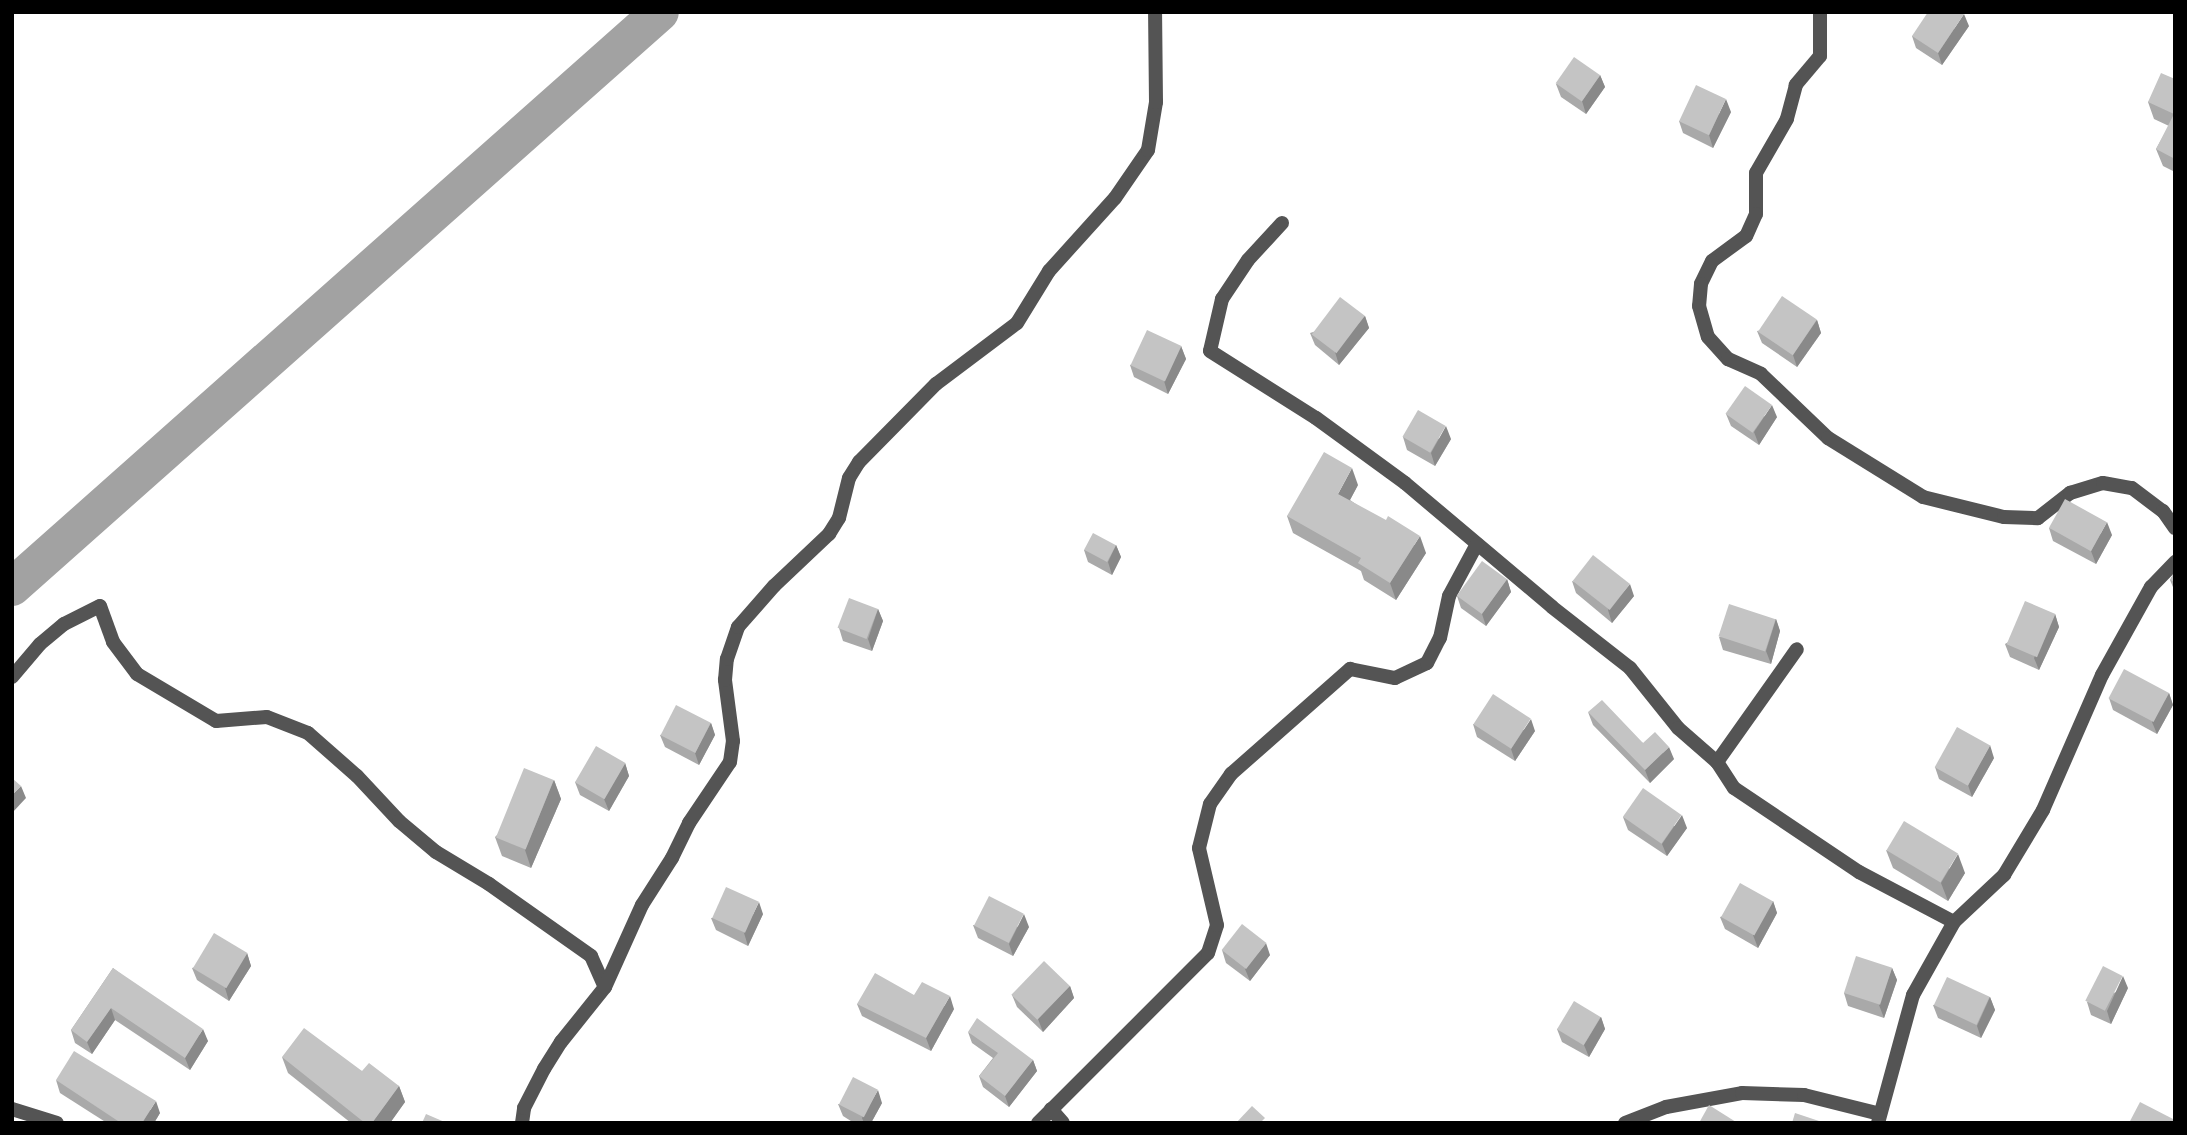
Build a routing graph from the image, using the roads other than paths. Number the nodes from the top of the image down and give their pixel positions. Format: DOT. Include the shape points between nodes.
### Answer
graph roads {
  1 [pos="1155,12"];
  2 [pos="1820,12"];
  3 [pos="1282,223"];
  4 [pos="2175,528"];
  5 [pos="1477,544"];
  6 [pos="2175,562"];
  7 [pos="1797,649"];
  8 [pos="12,677"];
  9 [pos="1717,762"];
  10 [pos="1954,922"];
  11 [pos="606,987"];
  12 [pos="12,1109"];
  13 [pos="1051,1109"];
  14 [pos="1879,1119"];
  15 [pos="57,1123"];
  16 [pos="522,1123"];
  17 [pos="1038,1123"];
  18 [pos="1062,1123"];
  19 [pos="1625,1123"];
  1 -- 11 [label="street" via="1156,102 1148,150 1115,198 1049,271 1017,323 936,384 859,463 829,534 738,627 725,680 733,741 730,762 642,905"];
  2 -- 4 [label="street" via="1820,56 1796,85 1787,119 1756,173 1756,214 1746,236 1712,261 1700,284 1699,306 1709,337 1728,359 1761,374 1828,438 1923,497 2004,517 2038,518 2070,493 2103,483 2132,488 2162,511"];
  3 -- 5 [label="street" via="1248,260 1222,299 1210,351 1327,426"];
  5 -- 9 [label="street" via="1630,668 1678,728"];
  5 -- 13 [label="street" via="1449,596 1440,638 1427,663 1395,678 1350,669 1231,774 1210,804 1199,848 1217,925 1208,953"];
  6 -- 10 [label="street" via="2151,587 2109,663 2043,810 2004,874"];
  7 -- 9 [label="street"];
  8 -- 11 [label="street" via="64,624 100,606 113,642 137,674 216,721 267,717 308,733 436,852 591,956"];
  9 -- 10 [label="street" via="1734,788 1848,864"];
  10 -- 14 [label="street" via="1913,995"];
  11 -- 16 [label="street" via="561,1042 524,1108"];
  12 -- 15 [label="street"];
  13 -- 17 [label="street"];
  13 -- 18 [label="street"];
  14 -- 19 [label="street" via="1804,1095 1742,1093 1666,1107"];
}
